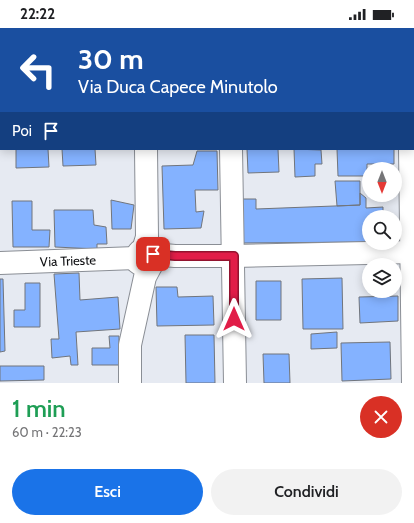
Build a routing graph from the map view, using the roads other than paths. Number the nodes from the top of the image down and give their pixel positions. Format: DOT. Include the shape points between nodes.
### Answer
graph roads {
  1 [pos="146,150"];
  2 [pos="231,150"];
  3 [pos="410,150"];
  4 [pos="413,252"];
  5 [pos="234,256"];
  6 [pos="146,262"];
  7 [pos="0,264"];
  8 [pos="130,383"];
  9 [pos="235,383"];
  10 [pos="413,383"];
  1 -- 6 [label="street"];
  2 -- 5 [label="street"];
  3 -- 4 [label="street"];
  4 -- 5 [label="street, Via Trieste"];
  4 -- 10 [label="street"];
  5 -- 6 [label="street, Via Trieste" via="175,256"];
  5 -- 9 [label="street"];
  6 -- 7 [label="street, Via Trieste"];
  6 -- 8 [label="street" via="130,345"];
}
